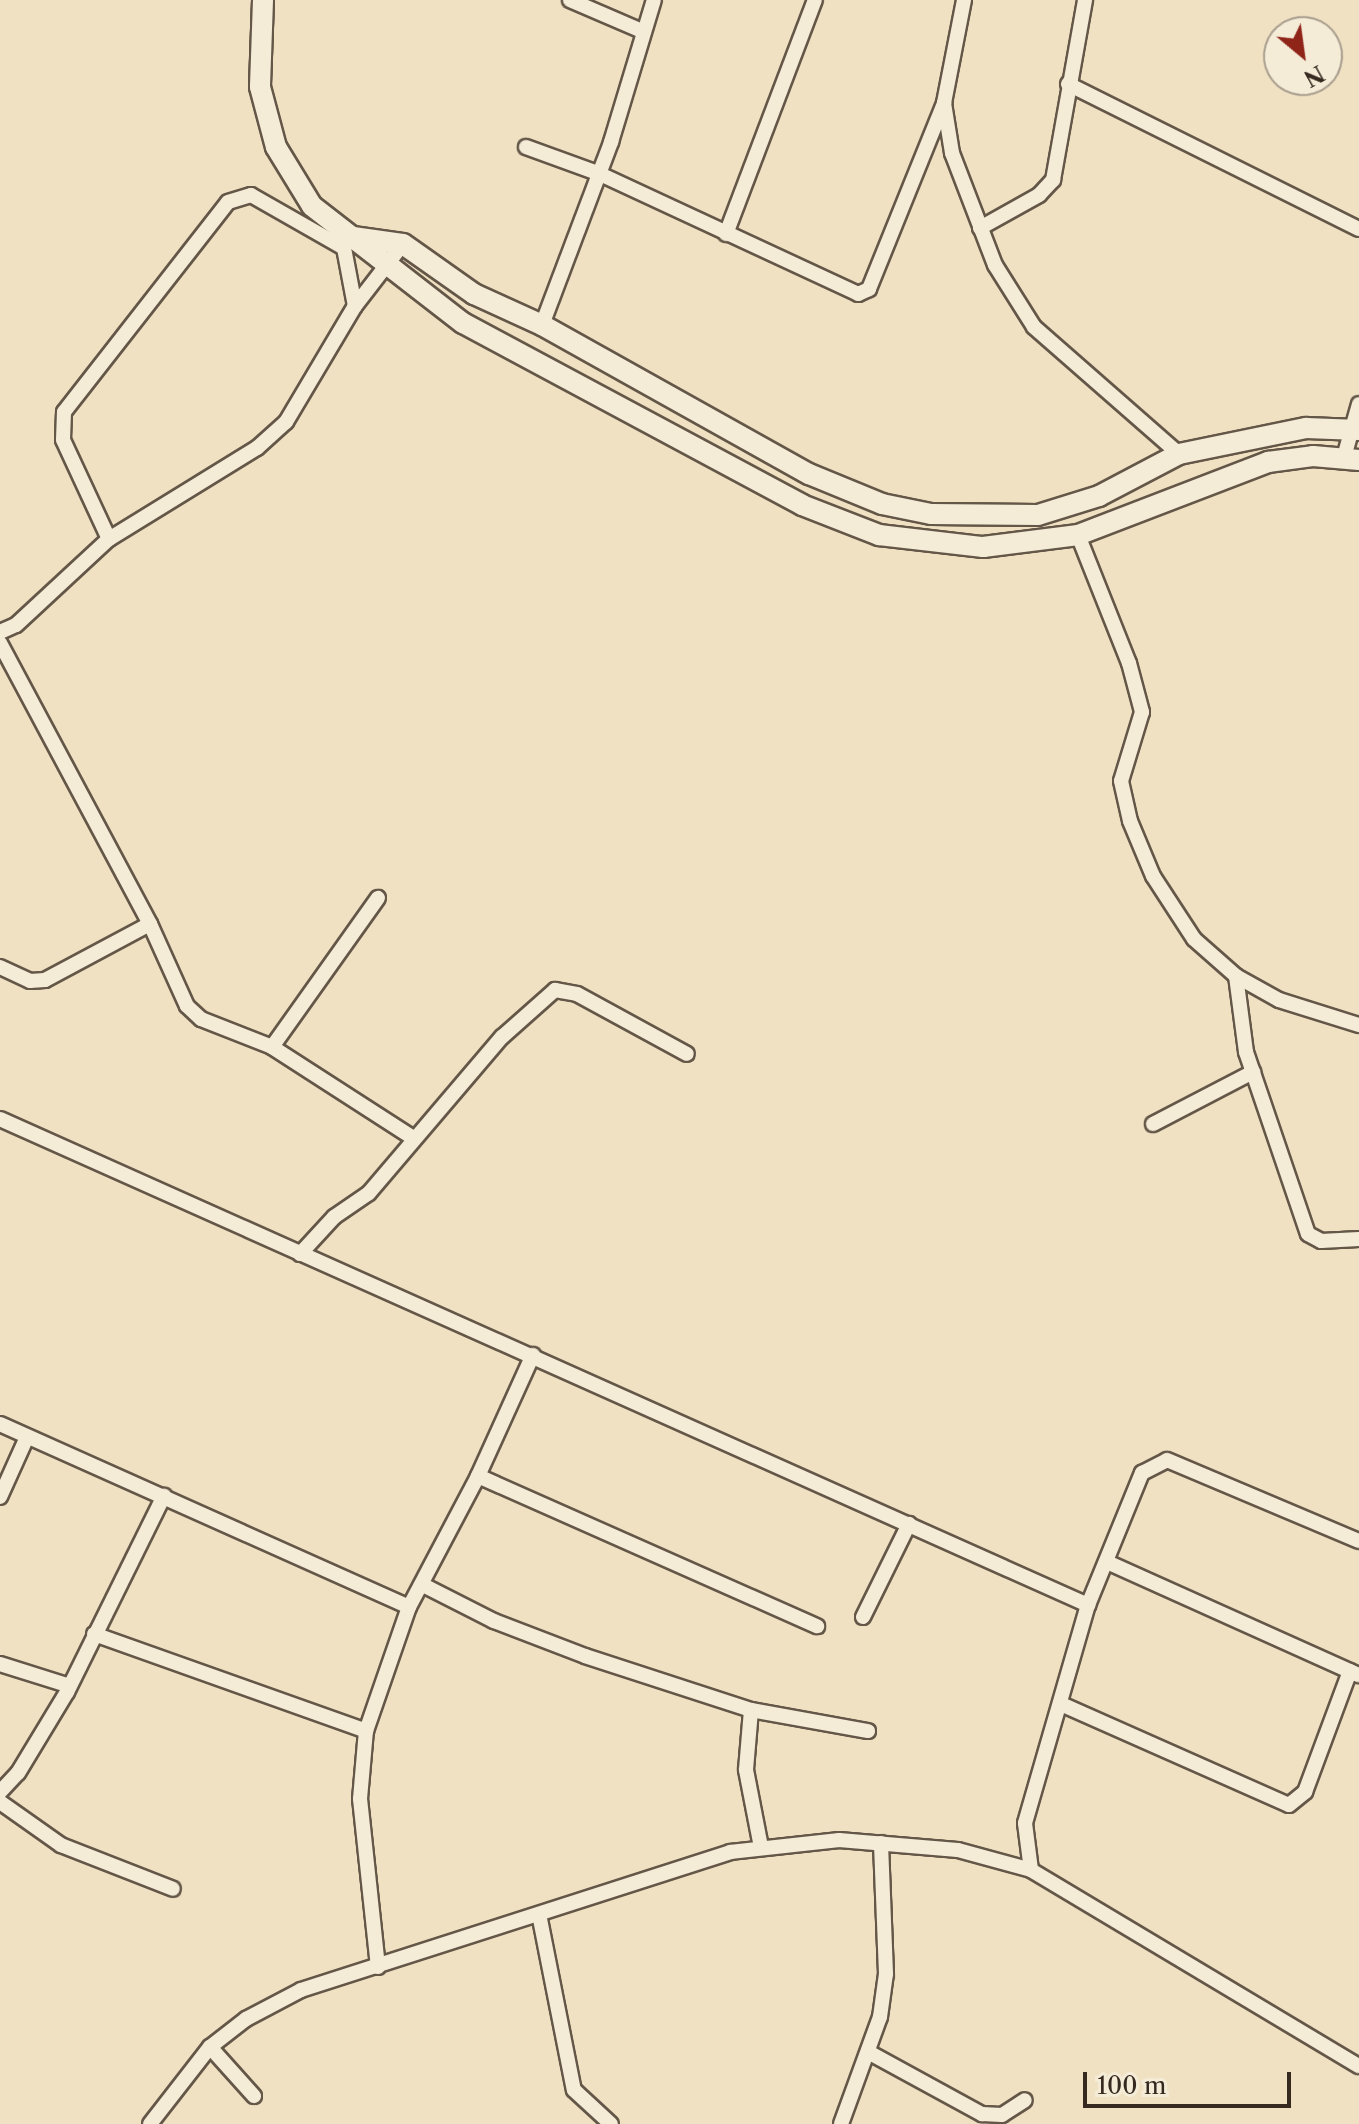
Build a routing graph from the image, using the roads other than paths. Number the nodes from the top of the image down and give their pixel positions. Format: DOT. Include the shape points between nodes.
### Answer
graph roads {
  1 [pos="263,0"];
  2 [pos="570,0"];
  3 [pos="654,0"];
  4 [pos="815,0"];
  5 [pos="964,0"];
  6 [pos="1085,0"];
  7 [pos="642,31"];
  8 [pos="1068,84"];
  9 [pos="944,103"];
  10 [pos="526,147"];
  11 [pos="600,174"];
  12 [pos="980,228"];
  13 [pos="1359,229"];
  14 [pos="726,234"];
  15 [pos="353,237"];
  16 [pos="403,244"];
  17 [pos="389,267"];
  18 [pos="355,306"];
  19 [pos="542,325"];
  20 [pos="1359,404"];
  21 [pos="1354,429"];
  22 [pos="1179,454"];
  23 [pos="1352,458"];
  24 [pos="1078,535"];
  25 [pos="109,539"];
  26 [pos="0,632"];
  27 [pos="0,643"];
  28 [pos="378,898"];
  29 [pos="150,924"];
  30 [pos="0,967"];
  31 [pos="1236,976"];
  32 [pos="1359,1025"];
  33 [pos="272,1047"];
  34 [pos="687,1054"];
  35 [pos="1253,1072"];
  36 [pos="0,1119"];
  37 [pos="1153,1124"];
  38 [pos="413,1138"];
  39 [pos="1359,1239"];
  40 [pos="300,1254"];
  41 [pos="533,1355"];
  42 [pos="0,1424"];
  43 [pos="27,1437"];
  44 [pos="478,1476"];
  45 [pos="164,1496"];
  46 [pos="0,1497"];
  47 [pos="909,1524"];
  48 [pos="1359,1541"];
  49 [pos="1107,1562"];
  50 [pos="423,1585"];
  51 [pos="1088,1605"];
  52 [pos="409,1607"];
  53 [pos="863,1617"];
  54 [pos="817,1626"];
  55 [pos="94,1634"];
  56 [pos="0,1664"];
  57 [pos="1354,1673"];
  58 [pos="70,1686"];
  59 [pos="1061,1704"];
  60 [pos="751,1710"];
  61 [pos="366,1731"];
  62 [pos="868,1731"];
  63 [pos="0,1792"];
  64 [pos="0,1802"];
  65 [pos="881,1843"];
  66 [pos="761,1847"];
  67 [pos="1031,1870"];
  68 [pos="173,1889"];
  69 [pos="539,1914"];
  70 [pos="378,1967"];
  71 [pos="210,2047"];
  72 [pos="870,2053"];
  73 [pos="1359,2066"];
  74 [pos="254,2096"];
  75 [pos="1025,2100"];
  76 [pos="150,2124"];
  77 [pos="611,2124"];
  78 [pos="841,2124"];
  1 -- 15 [label="main road" via="260,87 276,147 312,206"];
  2 -- 7 [label="street"];
  3 -- 7 [label="street"];
  4 -- 14 [label="street"];
  5 -- 9 [label="street"];
  6 -- 8 [label="street"];
  7 -- 11 [label="street"];
  8 -- 12 [label="street" via="1060,162 1053,180 1039,195"];
  8 -- 13 [label="street"];
  9 -- 12 [label="street" via="952,153"];
  9 -- 14 [label="street" via="865,293"];
  10 -- 11 [label="street"];
  11 -- 14 [label="street"];
  11 -- 19 [label="street"];
  12 -- 22 [label="street" via="995,265 1034,327"];
  15 -- 16 [label="main road"];
  15 -- 17 [label="main road"];
  16 -- 17 [label="street"];
  16 -- 19 [label="main road" via="474,294"];
  17 -- 18 [label="street"];
  17 -- 24 [label="main road" via="463,323 815,510 879,535 983,547"];
  18 -- 25 [label="street" via="286,422 257,448"];
  18 -- 25 [label="street" via="344,248 251,195 228,202 64,412 63,440"];
  19 -- 22 [label="main road" via="809,474 882,504 931,514 1024,516 1071,507"];
  20 -- 21 [label="street"];
  21 -- 22 [label="main road" via="1261,435"];
  21 -- 23 [label="street"];
  23 -- 24 [label="main road" via="1268,462"];
  24 -- 31 [label="street" via="1129,663 1142,712 1121,781 1130,821 1153,876 1194,939"];
  25 -- 26 [label="street" via="16,625"];
  27 -- 29 [label="street"];
  28 -- 33 [label="street"];
  29 -- 30 [label="street" via="45,980 30,981"];
  29 -- 33 [label="street" via="187,1006 201,1019"];
  31 -- 32 [label="street" via="1279,1000"];
  31 -- 35 [label="street"];
  33 -- 38 [label="street"];
  34 -- 38 [label="street" via="577,994 555,990 502,1037"];
  35 -- 37 [label="street"];
  35 -- 39 [label="street" via="1308,1234 1321,1241"];
  36 -- 40 [label="street"];
  38 -- 40 [label="street" via="369,1193 334,1217"];
  40 -- 41 [label="street"];
  41 -- 44 [label="street"];
  41 -- 47 [label="street"];
  42 -- 43 [label="street"];
  43 -- 45 [label="street"];
  43 -- 46 [label="street"];
  44 -- 50 [label="street"];
  44 -- 54 [label="street"];
  45 -- 52 [label="street"];
  45 -- 55 [label="street"];
  47 -- 51 [label="street"];
  47 -- 53 [label="street"];
  48 -- 49 [label="street" via="1167,1460 1142,1473"];
  49 -- 51 [label="street"];
  49 -- 57 [label="street"];
  50 -- 52 [label="street"];
  50 -- 60 [label="street" via="494,1621 585,1656"];
  51 -- 59 [label="street"];
  52 -- 61 [label="street"];
  55 -- 58 [label="street"];
  55 -- 61 [label="street"];
  56 -- 58 [label="street"];
  57 -- 59 [label="street" via="1305,1792 1289,1805"];
  58 -- 63 [label="street" via="18,1773"];
  59 -- 67 [label="street" via="1025,1823"];
  60 -- 62 [label="street"];
  60 -- 66 [label="street" via="746,1770"];
  61 -- 70 [label="street" via="360,1799"];
  64 -- 68 [label="street" via="61,1845"];
  65 -- 66 [label="street" via="839,1840"];
  65 -- 67 [label="street" via="958,1850"];
  65 -- 72 [label="street" via="886,1974"];
  66 -- 69 [label="street"];
  67 -- 73 [label="street"];
  69 -- 70 [label="street"];
  69 -- 77 [label="street" via="574,2090"];
  70 -- 71 [label="street" via="301,1990 246,2019"];
  71 -- 74 [label="street"];
  71 -- 76 [label="street"];
  72 -- 75 [label="street" via="982,2114 1002,2115"];
  72 -- 78 [label="street"];
}
